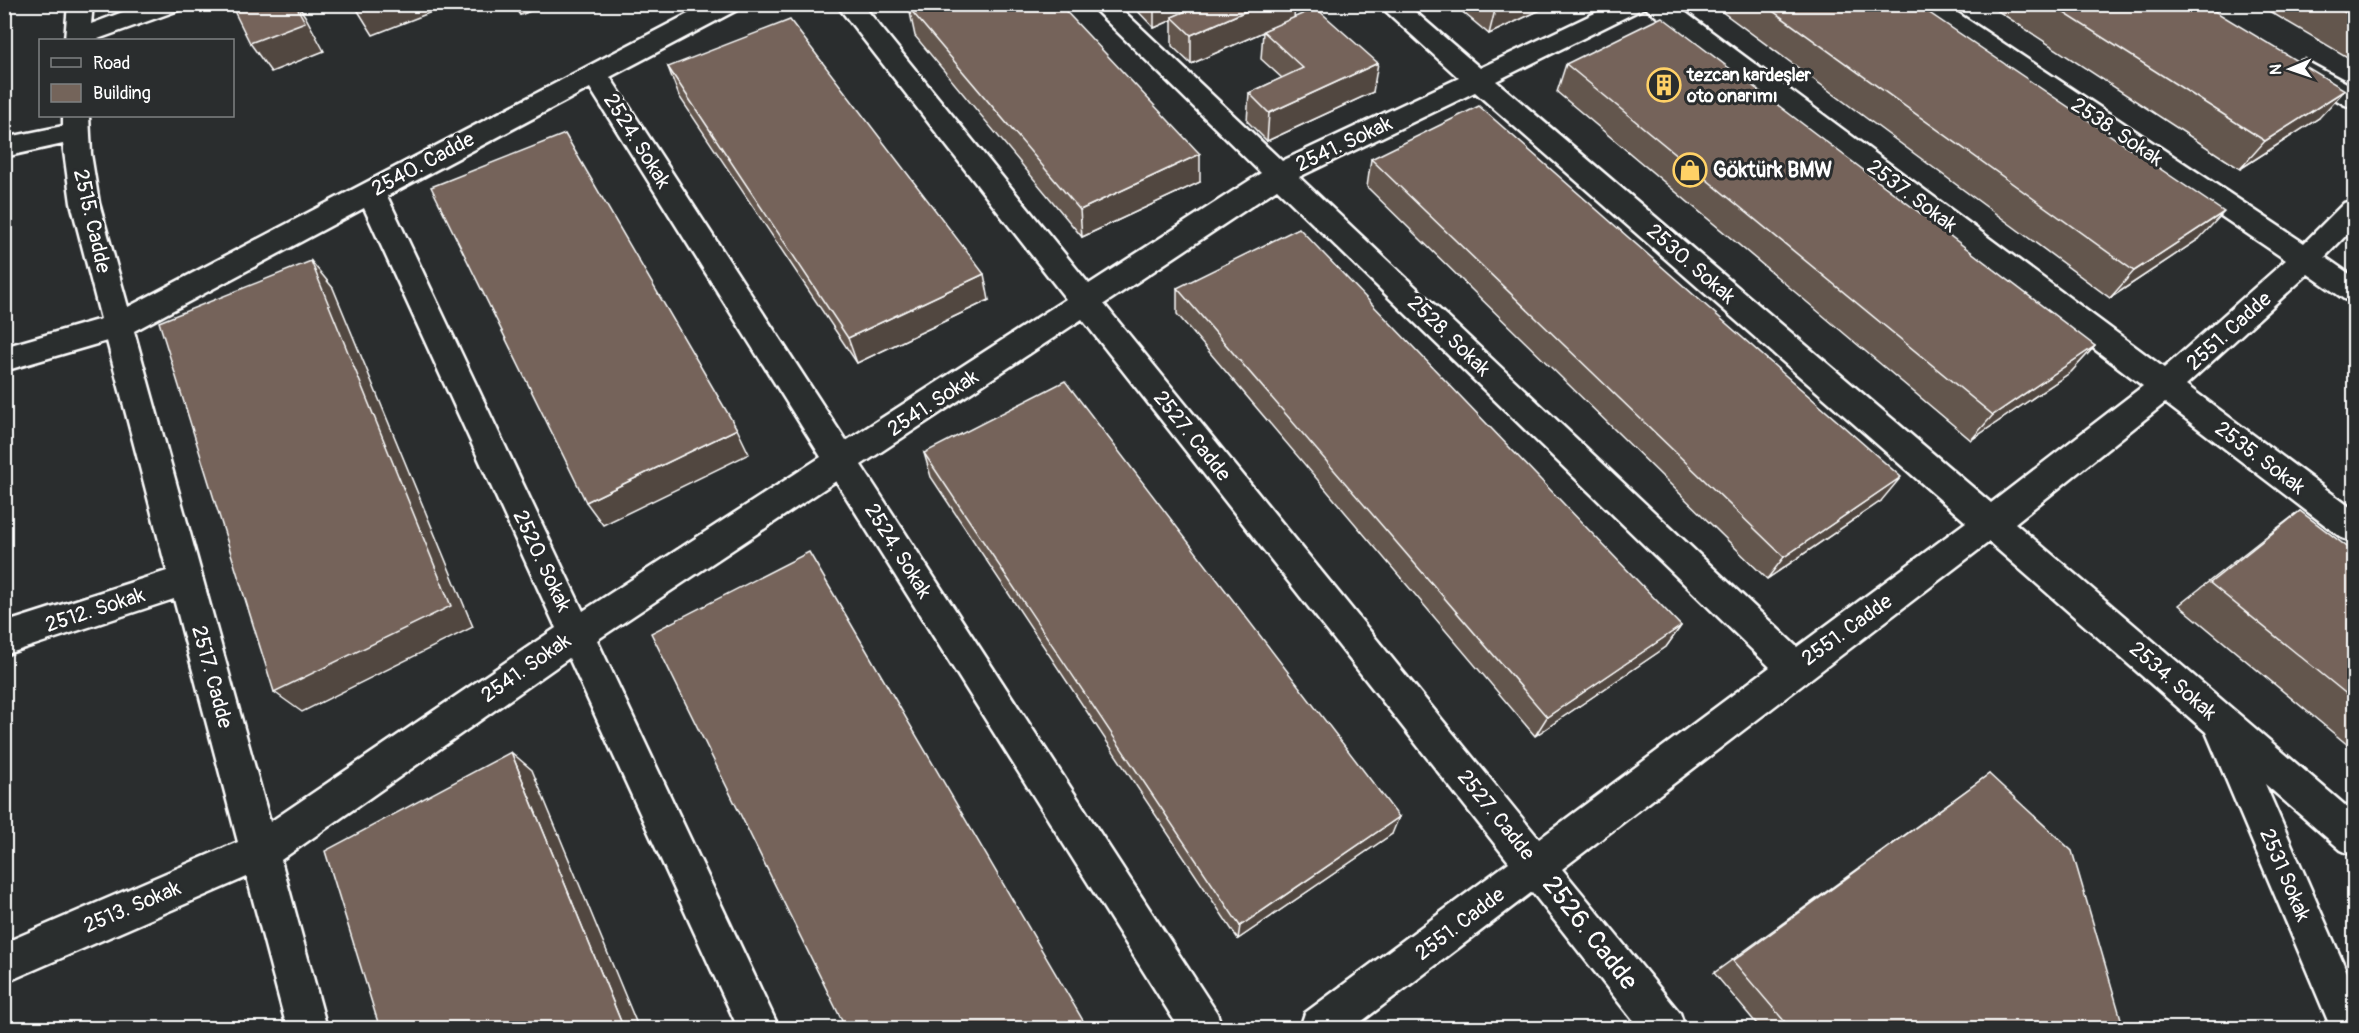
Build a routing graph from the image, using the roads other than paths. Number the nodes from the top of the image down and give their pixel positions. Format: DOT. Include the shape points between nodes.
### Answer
graph roads {
  1 [pos="81,4"];
  2 [pos="170,4"];
  3 [pos="728,4"];
  4 [pos="848,4"];
  5 [pos="1101,4"];
  6 [pos="1390,4"];
  7 [pos="1636,4"];
  8 [pos="1657,4"];
  9 [pos="1926,4"];
  10 [pos="77,39"];
  11 [pos="2286,57"];
  12 [pos="594,73"];
  13 [pos="1478,80"];
  14 [pos="2355,99"];
  15 [pos="76,124"];
  16 [pos="4,148"];
  17 [pos="1280,174"];
  18 [pos="371,192"];
  19 [pos="2355,210"];
  20 [pos="2307,260"];
  21 [pos="2355,291"];
  22 [pos="1086,303"];
  23 [pos="118,326"];
  24 [pos="4,359"];
  25 [pos="2166,387"];
  26 [pos="842,462"];
  27 [pos="1992,524"];
  28 [pos="2355,528"];
  29 [pos="186,580"];
  30 [pos="576,634"];
  31 [pos="4,639"];
  32 [pos="1795,668"];
  33 [pos="2219,721"];
  34 [pos="2355,837"];
  35 [pos="259,852"];
  36 [pos="1537,866"];
  37 [pos="4,963"];
  38 [pos="307,1029"];
  39 [pos="759,1029"];
  40 [pos="1202,1029"];
  41 [pos="1320,1029"];
  42 [pos="1665,1029"];
  43 [pos="2352,1029"];
  1 -- 10 [label="street"];
  2 -- 10 [label="street"];
  3 -- 12 [label="street, 2540. Cadde"];
  4 -- 22 [label="street, 2527. Cadde"];
  5 -- 17 [label="street, 2528. Sokak"];
  6 -- 13 [label="street, 2530. Sokak"];
  7 -- 13 [label="street, 2541. Sokak"];
  8 -- 25 [label="street, 2537. Sokak"];
  9 -- 20 [label="street, 2538. Sokak"];
  11 -- 14 [label="street"];
  12 -- 18 [label="street, 2540. Cadde"];
  12 -- 26 [label="street, 2524. Sokak"];
  13 -- 17 [label="street, 2541. Sokak"];
  13 -- 27 [label="street, 2530. Sokak"];
  15 -- 16 [label="street"];
  15 -- 23 [label="street, 2515. Cadde" via="85,203"];
  17 -- 22 [label="street, 2541. Sokak"];
  17 -- 32 [label="street, 2528. Sokak"];
  18 -- 23 [label="street, 2540. Cadde"];
  18 -- 30 [label="street, 2520. Sokak"];
  19 -- 20 [label="street, 2551. Cadde"];
  20 -- 21 [label="street, 2538. Sokak"];
  20 -- 25 [label="street, 2551. Cadde"];
  22 -- 26 [label="street, 2541. Sokak"];
  22 -- 36 [label="street, 2527. Cadde"];
  23 -- 24 [label="street, 2540. Cadde"];
  23 -- 29 [label="street, 2517. Cadde"];
  25 -- 27 [label="street, 2551. Cadde"];
  25 -- 28 [label="street, 2535. Sokak"];
  26 -- 30 [label="street, 2541. Sokak"];
  26 -- 40 [label="street, 2524. Sokak"];
  27 -- 32 [label="street, 2551. Cadde"];
  27 -- 33 [label="street, 2534. Sokak"];
  29 -- 31 [label="street, 2512. Sokak"];
  29 -- 35 [label="street, 2517. Cadde"];
  30 -- 35 [label="street, 2541. Sokak"];
  30 -- 39 [label="street, 2520. Sokak"];
  32 -- 36 [label="street, 2551. Cadde"];
  33 -- 34 [label="street, 2534. Sokak"];
  33 -- 43 [label="street, 2531 Sokak"];
  35 -- 37 [label="street, 2513. Sokak"];
  35 -- 38 [label="street, 2517. Cadde"];
  36 -- 41 [label="street, 2551. Cadde"];
  36 -- 42 [label="street, 2526. Cadde"];
}
